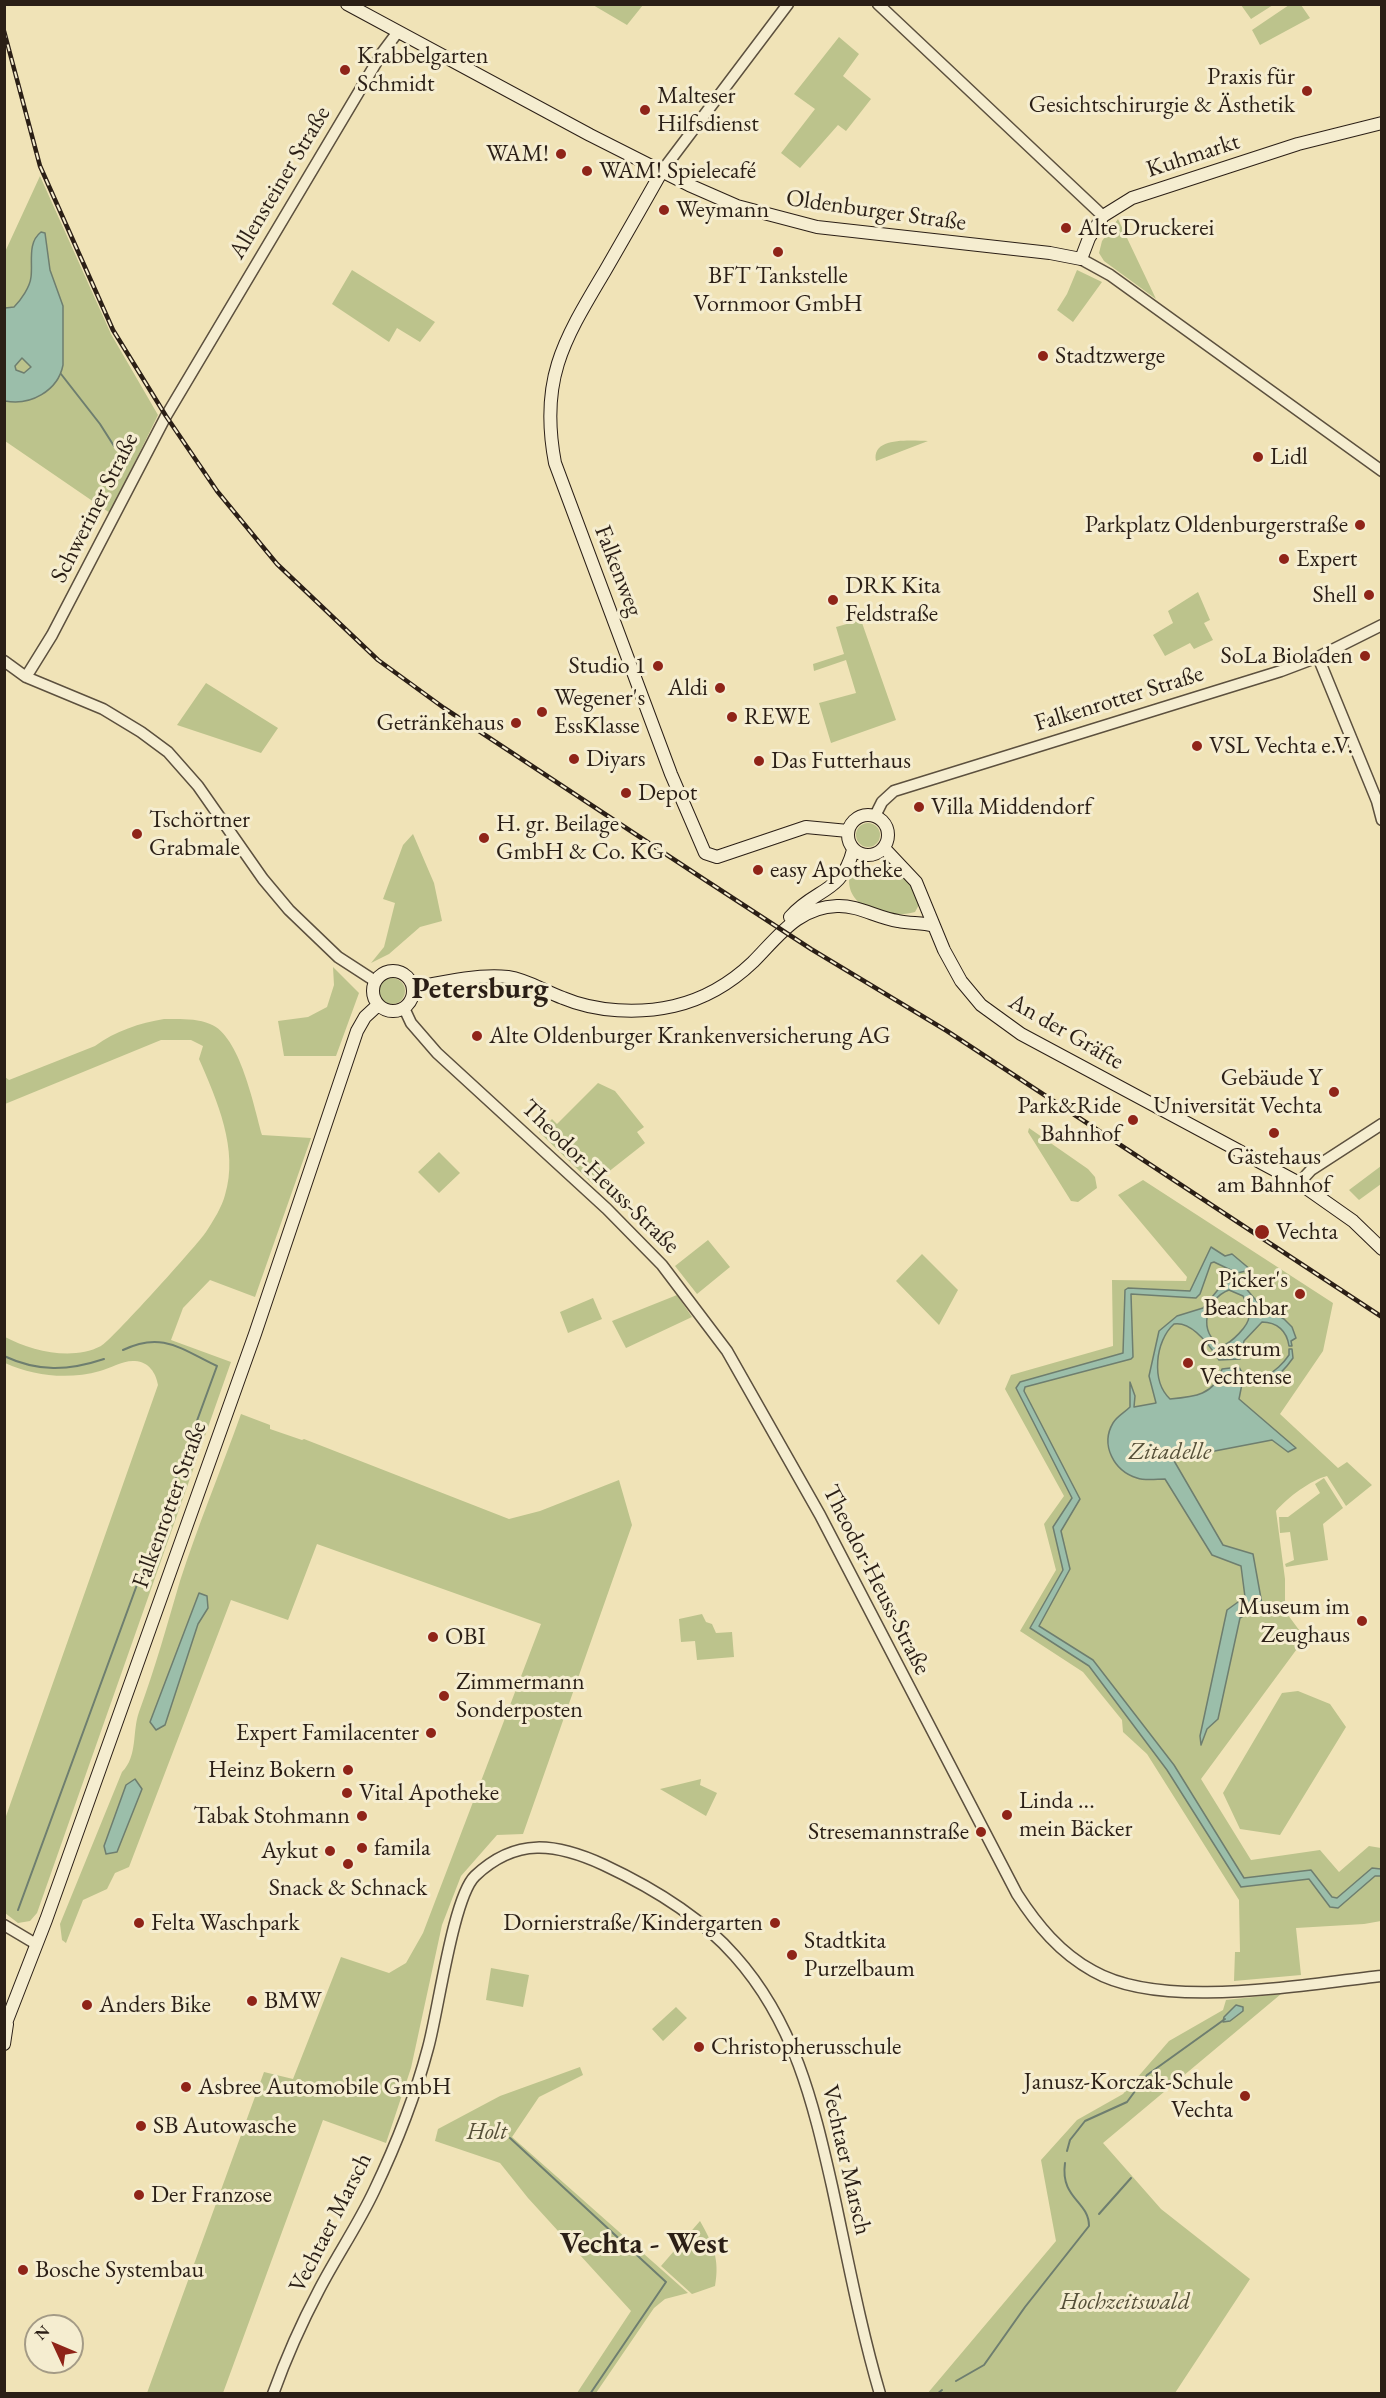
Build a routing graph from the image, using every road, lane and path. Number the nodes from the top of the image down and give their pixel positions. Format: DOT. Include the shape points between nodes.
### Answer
graph roads {
  1 [pos="347,4"];
  2 [pos="788,4"];
  3 [pos="878,4"];
  4 [pos="397,33"];
  5 [pos="1382,123"];
  6 [pos="662,171"];
  7 [pos="1103,216"];
  8 [pos="1081,260"];
  9 [pos="200,357"];
  10 [pos="1382,471"];
  11 [pos="1382,625"];
  12 [pos="1318,657"];
  13 [pos="4,661"];
  14 [pos="26,677"];
  15 [pos="875,816"];
  16 [pos="1382,820"];
  17 [pos="848,831"];
  18 [pos="884,848"];
  19 [pos="853,850"];
  20 [pos="927,903"];
  21 [pos="887,918"];
  22 [pos="934,926"];
  23 [pos="771,942"];
  24 [pos="375,981"];
  25 [pos="413,988"];
  26 [pos="378,1005"];
  27 [pos="404,1008"];
  28 [pos="1382,1124"];
  29 [pos="1299,1183"];
  30 [pos="1382,1249"];
  31 [pos="4,1925"];
  32 [pos="36,1944"];
  33 [pos="1382,1976"];
  34 [pos="6,2026"];
  35 [pos="4,2044"];
  36 [pos="273,2394"];
  37 [pos="880,2394"];
  1 -- 4 [label="main road, Oldenburger Straße"];
  2 -- 6 [label="street"];
  3 -- 7 [label="street"];
  4 -- 6 [label="main road, Oldenburger Straße"];
  4 -- 9 [label="street, Allensteiner Straße"];
  5 -- 7 [label="main road, Kuhmarkt" via="1298,144 1146,194"];
  6 -- 8 [label="main road, Oldenburger Straße" via="718,199 794,223"];
  6 -- 17 [label="main road, Falkenweg" via="562,348 549,416 555,463 667,764 705,853 717,857 806,827"];
  7 -- 8 [label="main road, Kuhmarkt"];
  8 -- 10 [label="street, Oldenburger Straße" via="1110,275"];
  9 -- 14 [label="street, Schweriner Straße"];
  11 -- 12 [label="street, Falkenrotter Straße"];
  12 -- 15 [label="street, Falkenrotter Straße" via="894,791"];
  12 -- 16 [label="street"];
  13 -- 14 [label="street"];
  14 -- 24 [label="street" via="103,710 168,752 198,786 289,910 338,957"];
  15 -- 17 [label="main road" via="858,818"];
  15 -- 18 [label="main road" via="887,830"];
  17 -- 19 [label="main road"];
  18 -- 19 [label="main road" via="866,856"];
  18 -- 20 [label="main road, An der Gräfte" via="909,872"];
  19 -- 23 [label="main road" via="842,876 800,906"];
  20 -- 21 [label="main road" via="912,916"];
  20 -- 22 [label="main road, An der Gräfte"];
  21 -- 22 [label="main road"];
  21 -- 23 [label="main road" via="843,906 819,908 795,920"];
  22 -- 29 [label="main road, An der Gräfte" via="961,981 981,1005 1008,1026"];
  23 -- 25 [label="main road" via="752,963 720,987 673,1006 633,1011 592,1007 507,977 480,977"];
  24 -- 25 [label="main road" via="394,970 408,978"];
  24 -- 26 [label="main road" via="373,994"];
  25 -- 27 [label="main road"];
  26 -- 27 [label="main road" via="390,1011"];
  26 -- 32 [label="main road, Falkenrotter Straße" via="365,1017 351,1049 258,1324"];
  27 -- 33 [label="street, Theodor-Heuss-Straße" via="411,1023 437,1053 662,1265 727,1351 817,1510 1017,1894 1042,1930 1095,1973 1174,1994"];
  28 -- 29 [label="street" via="1311,1170"];
  29 -- 30 [label="main road, An der Gräfte" via="1353,1221"];
  31 -- 32 [label="street"];
  32 -- 34 [label="main road, Falkenrotter Straße"];
  34 -- 35 [label="main road, Falkenrotter Straße"];
  36 -- 37 [label="street, Vechtaer Marsch" via="310,2307 374,2192 405,2121 428,2050 453,1930 472,1878 508,1853 527,1847 550,1847 628,1877 698,1923 735,1956 776,2016 804,2074"];
}
